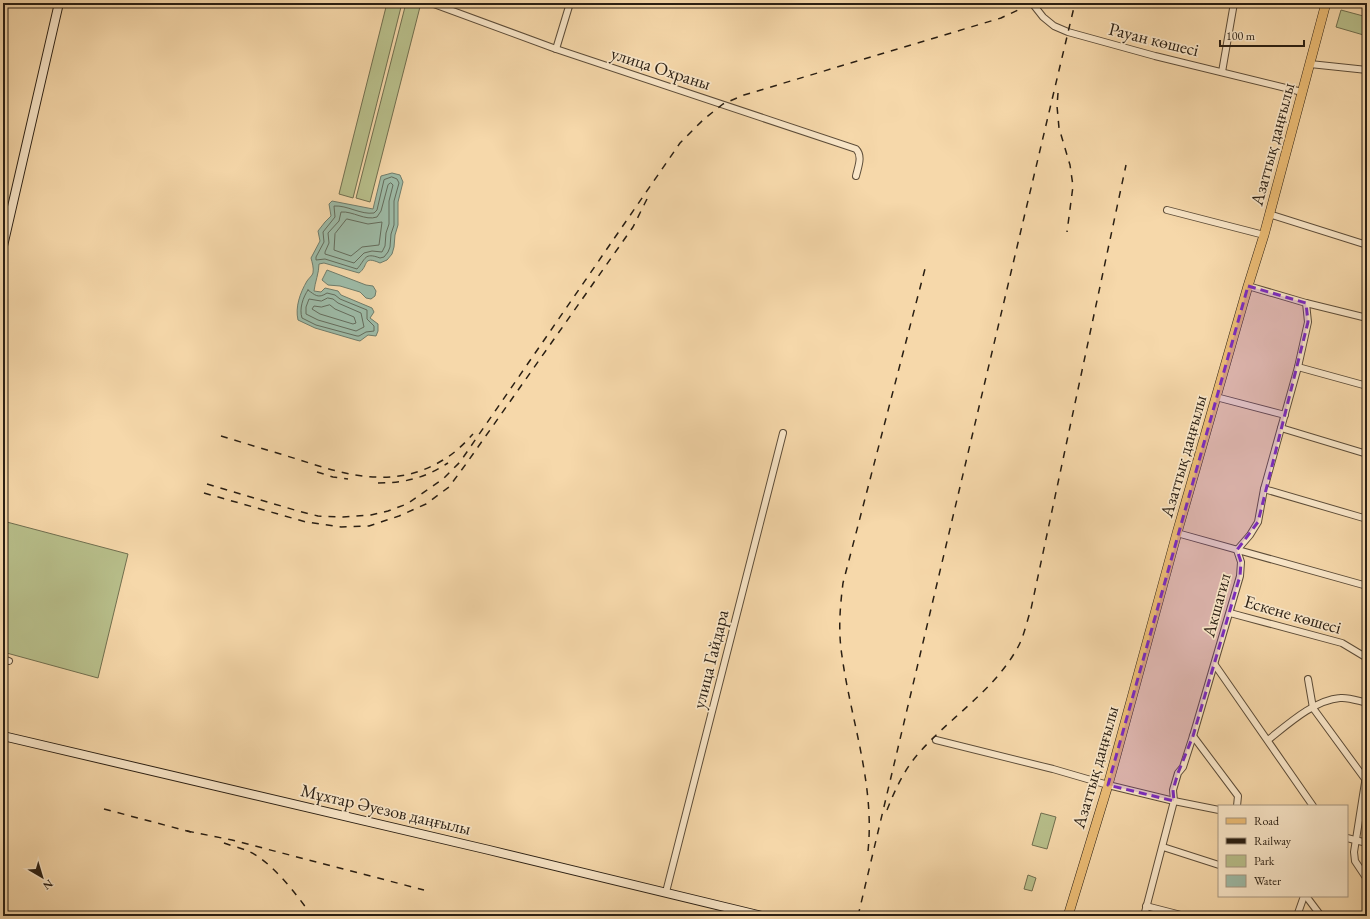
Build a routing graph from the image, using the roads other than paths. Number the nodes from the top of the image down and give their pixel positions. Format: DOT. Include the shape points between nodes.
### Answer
graph roads {
  1 [pos="59,3"];
  2 [pos="431,3"];
  3 [pos="570,3"];
  4 [pos="1032,3"];
  5 [pos="1234,3"];
  6 [pos="1326,3"];
  7 [pos="556,49"];
  8 [pos="1310,64"];
  9 [pos="1367,70"];
  10 [pos="1222,72"];
  11 [pos="1302,92"];
  12 [pos="856,176"];
  13 [pos="1167,210"];
  14 [pos="1269,214"];
  15 [pos="1264,235"];
  16 [pos="1367,245"];
  17 [pos="3,246"];
  18 [pos="1248,286"];
  19 [pos="1306,303"];
  20 [pos="1367,318"];
  21 [pos="1298,367"];
  22 [pos="1367,386"];
  23 [pos="1216,397"];
  24 [pos="1285,415"];
  25 [pos="1281,428"];
  26 [pos="783,433"];
  27 [pos="1367,454"];
  28 [pos="1264,489"];
  29 [pos="1367,519"];
  30 [pos="1177,533"];
  31 [pos="1237,550"];
  32 [pos="1367,586"];
  33 [pos="1230,613"];
  34 [pos="1367,658"];
  35 [pos="1215,664"];
  36 [pos="1308,679"];
  37 [pos="1367,703"];
  38 [pos="1312,708"];
  39 [pos="3,736"];
  40 [pos="1193,736"];
  41 [pos="936,740"];
  42 [pos="1268,740"];
  43 [pos="1367,770"];
  44 [pos="1365,779"];
  45 [pos="1108,785"];
  46 [pos="1174,801"];
  47 [pos="1237,805"];
  48 [pos="1312,805"];
  49 [pos="1218,810"];
  50 [pos="1348,838"];
  51 [pos="1355,840"];
  52 [pos="1367,843"];
  53 [pos="1162,847"];
  54 [pos="1218,865"];
  55 [pos="1367,879"];
  56 [pos="666,892"];
  57 [pos="1305,897"];
  58 [pos="1306,897"];
  59 [pos="1146,906"];
  60 [pos="762,916"];
  61 [pos="1068,916"];
  62 [pos="1144,916"];
  63 [pos="1185,916"];
  64 [pos="1297,916"];
  65 [pos="1320,916"];
  1 -- 17 [label="main road"];
  2 -- 7 [label="street, улица Охраны"];
  3 -- 7 [label="street"];
  4 -- 10 [label="street, Рауан көшесі" via="1054,26 1068,32"];
  5 -- 10 [label="street"];
  6 -- 8 [label="main road, Азаттық даңғылы"];
  7 -- 12 [label="street, улица Охраны" via="856,149 860,156"];
  8 -- 9 [label="street"];
  8 -- 11 [label="main road, Азаттық даңғылы"];
  10 -- 11 [label="street, Рауан көшесі"];
  11 -- 14 [label="main road, Азаттық даңғылы"];
  13 -- 15 [label="street"];
  14 -- 15 [label="main road, Азаттық даңғылы"];
  14 -- 16 [label="street"];
  15 -- 18 [label="main road, Азаттық даңғылы"];
  18 -- 19 [label="street"];
  18 -- 23 [label="main road, Азаттық даңғылы"];
  19 -- 20 [label="street"];
  19 -- 21 [label="street, Акшагил" via="1308,322"];
  21 -- 22 [label="street"];
  21 -- 24 [label="street, Акшагил"];
  23 -- 24 [label="street"];
  23 -- 30 [label="main road, Азаттық даңғылы"];
  24 -- 25 [label="street, Акшагил"];
  25 -- 27 [label="street"];
  25 -- 28 [label="street, Акшагил"];
  26 -- 56 [label="street, улица Гайдара"];
  28 -- 29 [label="street"];
  28 -- 31 [label="street, Акшагил" via="1258,522"];
  30 -- 31 [label="street"];
  30 -- 45 [label="main road, Азаттық даңғылы"];
  31 -- 32 [label="street"];
  31 -- 33 [label="street, Акшагил" via="1241,562 1240,576"];
  33 -- 34 [label="street, Ескене көшесі" via="1342,643"];
  33 -- 35 [label="street, Акшагил"];
  35 -- 40 [label="street, Акшагил"];
  35 -- 42 [label="street"];
  36 -- 38 [label="street"];
  37 -- 38 [label="street" via="1339,698"];
  38 -- 42 [label="street"];
  38 -- 44 [label="street"];
  39 -- 56 [label="main road, Мұхтар Әуезов даңғылы"];
  40 -- 46 [label="street, Акшагил" via="1173,790"];
  40 -- 47 [label="street" via="1238,796"];
  41 -- 45 [label="street"];
  42 -- 48 [label="street"];
  43 -- 44 [label="street"];
  44 -- 51 [label="street"];
  45 -- 46 [label="street"];
  45 -- 61 [label="main road, Азаттық даңғылы"];
  46 -- 49 [label="street"];
  46 -- 53 [label="street, Акшагил"];
  50 -- 51 [label="street"];
  51 -- 52 [label="street"];
  51 -- 55 [label="street" via="1355,861"];
  53 -- 54 [label="street"];
  53 -- 59 [label="street, Акшагил"];
  56 -- 60 [label="main road, Мұхтар Әуезов даңғылы"];
  57 -- 64 [label="street"];
  58 -- 65 [label="street"];
  59 -- 62 [label="street, Акшагил"];
  59 -- 63 [label="street"];
}
